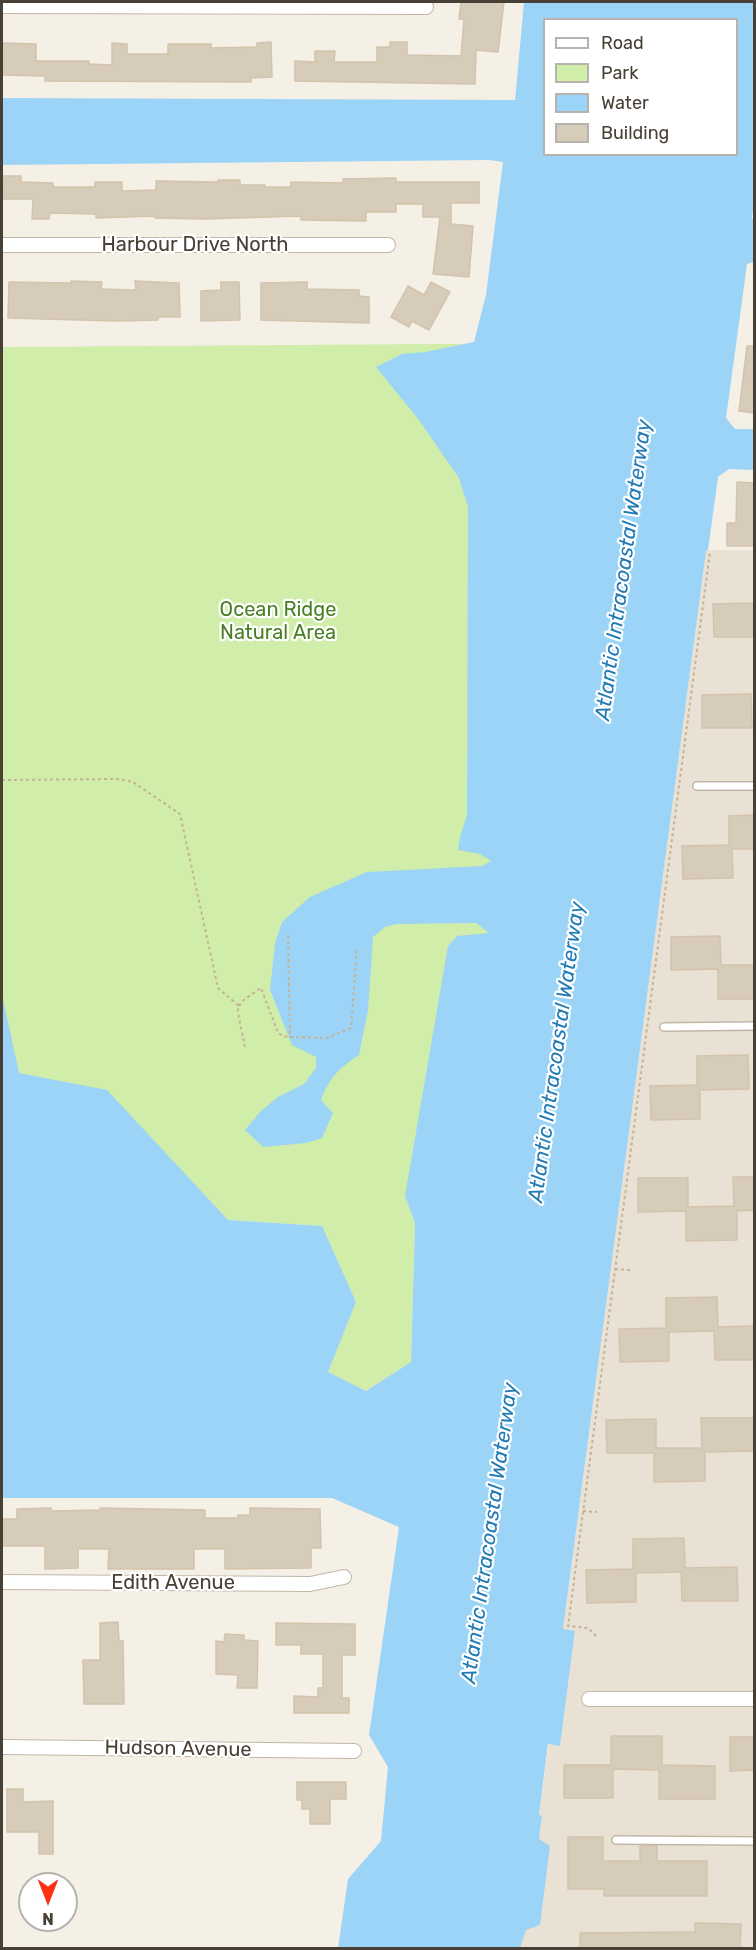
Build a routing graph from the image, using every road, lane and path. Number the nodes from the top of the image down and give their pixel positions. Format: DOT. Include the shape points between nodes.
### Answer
graph roads {
  1 [pos="2,6"];
  2 [pos="426,7"];
  3 [pos="2,244"];
  4 [pos="388,245"];
  5 [pos="710,552"];
  6 [pos="2,780"];
  7 [pos="697,786"];
  8 [pos="754,786"];
  9 [pos="288,935"];
  10 [pos="357,948"];
  11 [pos="239,1006"];
  12 [pos="754,1026"];
  13 [pos="664,1027"];
  14 [pos="290,1037"];
  15 [pos="245,1047"];
  16 [pos="615,1269"];
  17 [pos="630,1270"];
  18 [pos="583,1511"];
  19 [pos="597,1512"];
  20 [pos="344,1577"];
  21 [pos="2,1582"];
  22 [pos="596,1636"];
  23 [pos="588,1699"];
  24 [pos="754,1699"];
  25 [pos="2,1747"];
  26 [pos="354,1751"];
  27 [pos="616,1840"];
  28 [pos="754,1842"];
  1 -- 2 [label="street"];
  3 -- 4 [label="street, Harbour Drive North"];
  5 -- 16 [label="path"];
  6 -- 11 [label="path" via="118,779 133,782 180,814 218,988"];
  7 -- 8 [label="lane"];
  9 -- 14 [label="path"];
  10 -- 14 [label="path" via="351,1028 327,1038"];
  11 -- 14 [label="path" via="261,988 278,1033"];
  11 -- 15 [label="path"];
  12 -- 13 [label="lane"];
  16 -- 17 [label="path"];
  16 -- 18 [label="path"];
  18 -- 19 [label="path"];
  18 -- 22 [label="path" via="568,1626 588,1628"];
  20 -- 21 [label="street, Edith Avenue" via="310,1584"];
  23 -- 24 [label="street"];
  25 -- 26 [label="street, Hudson Avenue"];
  27 -- 28 [label="lane"];
}
